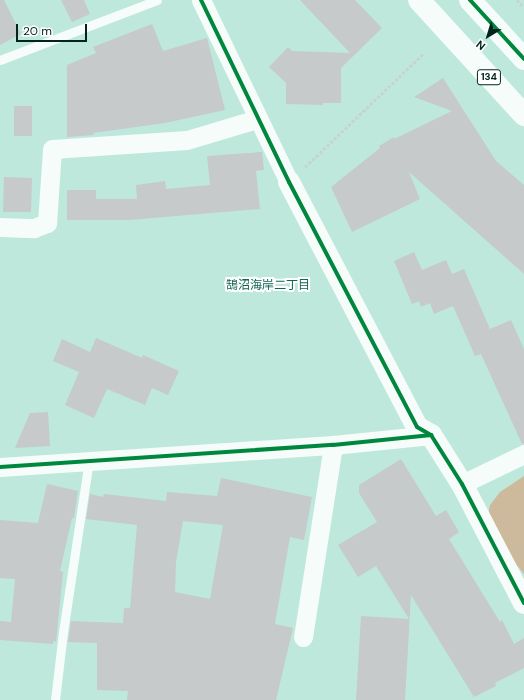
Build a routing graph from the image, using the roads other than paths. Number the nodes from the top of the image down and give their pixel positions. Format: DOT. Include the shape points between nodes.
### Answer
graph roads {
  1 [pos="158,0"];
  2 [pos="201,0"];
  3 [pos="419,0"];
  4 [pos="476,6"];
  5 [pos="524,59"];
  6 [pos="0,60"];
  7 [pos="524,115"];
  8 [pos="257,119"];
  9 [pos="289,182"];
  10 [pos="0,227"];
  11 [pos="431,435"];
  12 [pos="333,445"];
  13 [pos="524,454"];
  14 [pos="89,461"];
  15 [pos="0,468"];
  16 [pos="462,484"];
  17 [pos="524,603"];
  18 [pos="303,638"];
  19 [pos="55,700"];
  1 -- 6 [label="lane"];
  2 -- 8 [label="street"];
  3 -- 7 [label="main road, 134"];
  4 -- 5 [label="main road"];
  8 -- 9 [label="street"];
  8 -- 10 [label="street" via="187,140 52,150 47,223 34,228"];
  9 -- 11 [label="main road" via="417,427"];
  11 -- 12 [label="street"];
  11 -- 16 [label="main road"];
  12 -- 14 [label="street"];
  12 -- 18 [label="street"];
  13 -- 16 [label="street"];
  14 -- 15 [label="street"];
  14 -- 19 [label="lane"];
  16 -- 17 [label="main road"];
}
